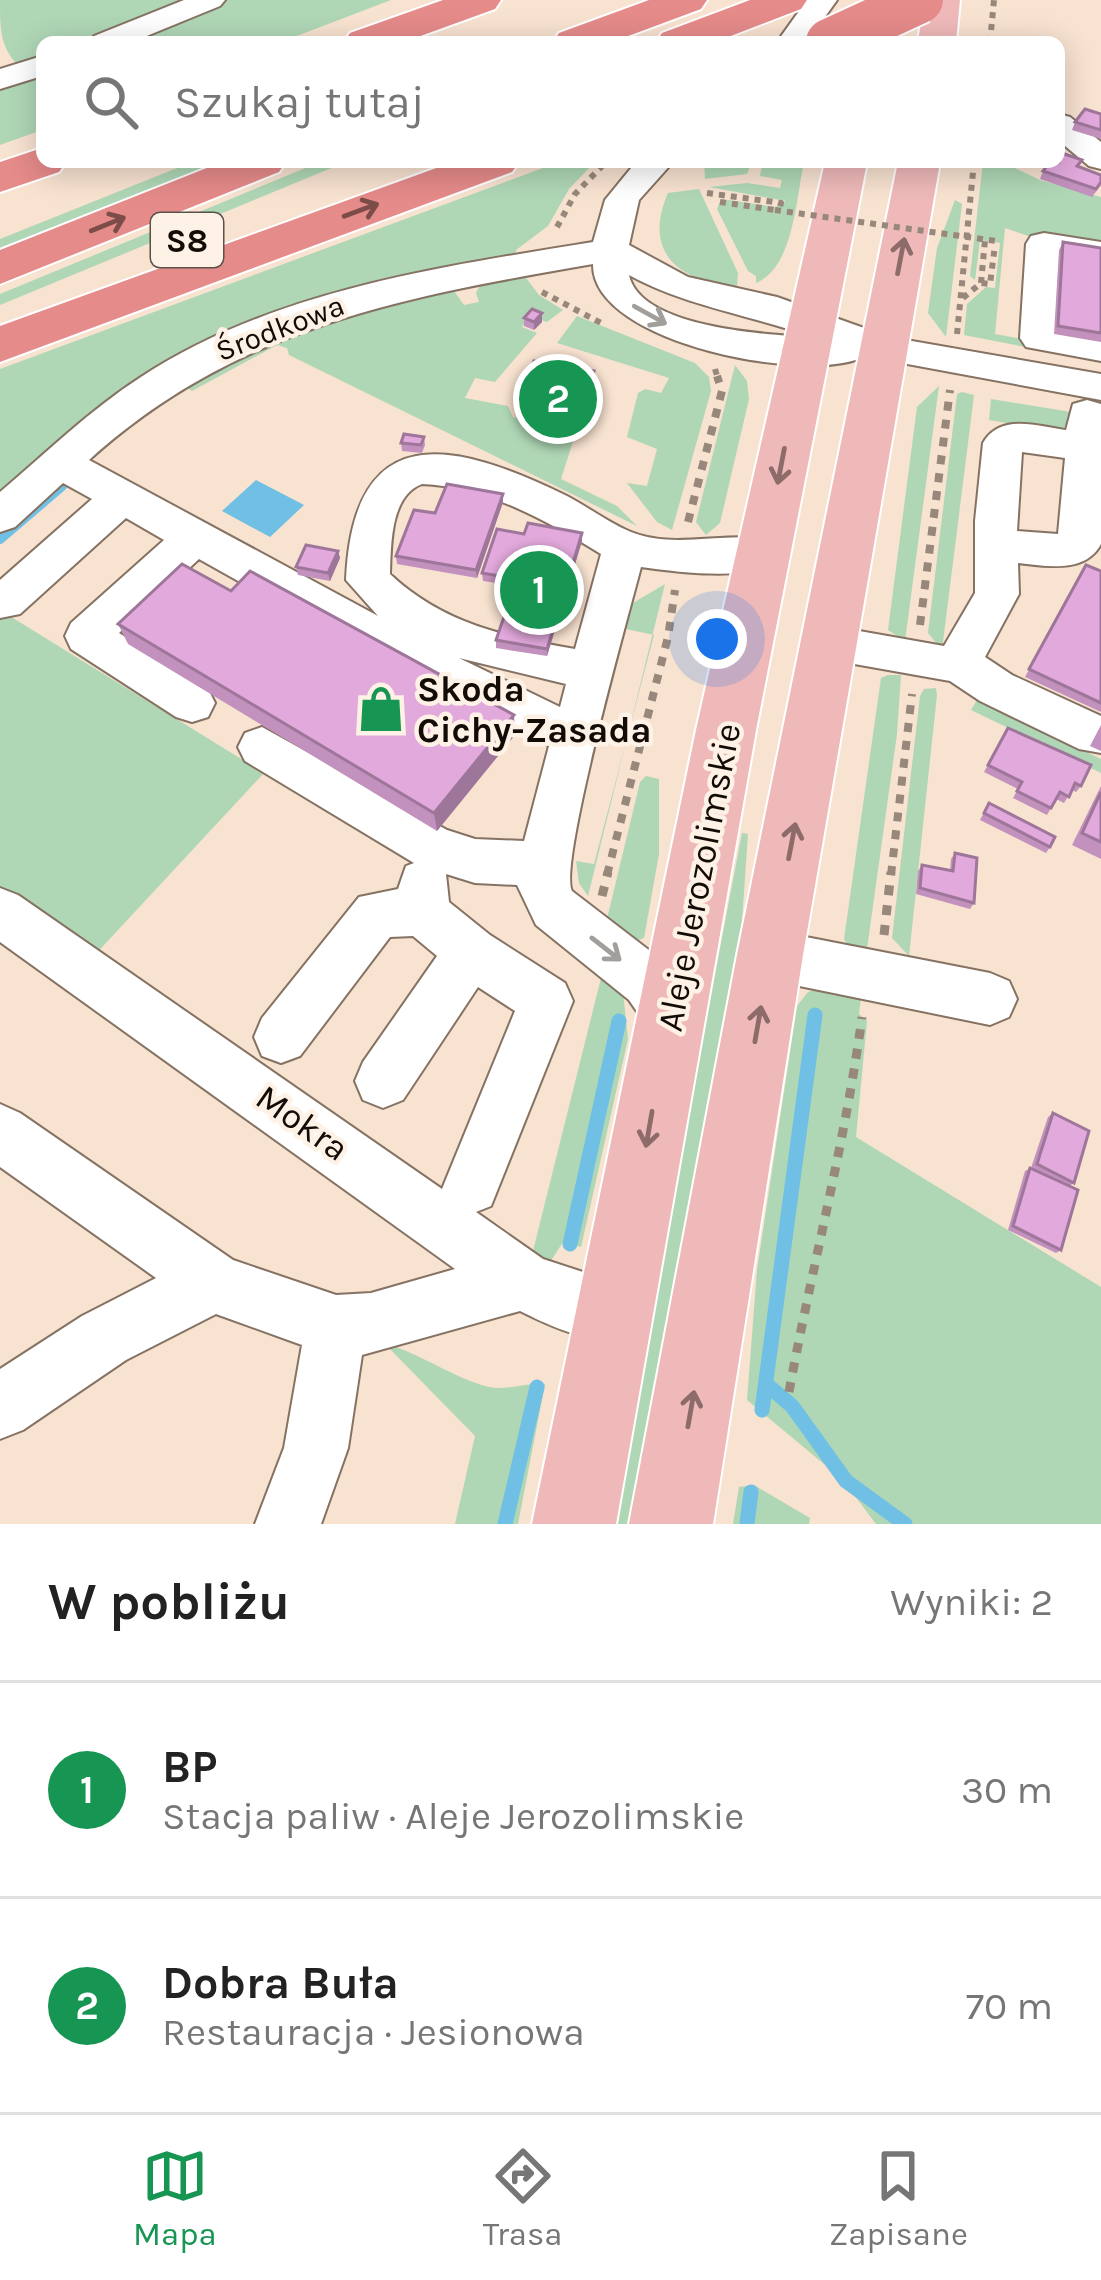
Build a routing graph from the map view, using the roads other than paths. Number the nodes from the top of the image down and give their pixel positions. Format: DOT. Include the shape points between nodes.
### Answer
graph roads {
  1 [pos="210,0"];
  2 [pos="448,0"];
  3 [pos="687,0"];
  4 [pos="822,0"];
  5 [pos="881,0"];
  6 [pos="920,0"];
  7 [pos="943,0"];
  8 [pos="776,4"];
  9 [pos="497,13"];
  10 [pos="570,17"];
  11 [pos="119,36"];
  12 [pos="374,36"];
  13 [pos="390,36"];
  14 [pos="475,36"];
  15 [pos="693,36"];
  16 [pos="796,36"];
  17 [pos="842,36"];
  18 [pos="874,36"];
  19 [pos="938,36"];
  20 [pos="36,67"];
  21 [pos="0,80"];
  22 [pos="1065,101"];
  23 [pos="1101,112"];
  24 [pos="1065,129"];
  25 [pos="1101,159"];
  26 [pos="36,165"];
  27 [pos="140,168"];
  28 [pos="247,168"];
  29 [pos="359,168"];
  30 [pos="480,168"];
  31 [pos="650,168"];
  32 [pos="845,168"];
  33 [pos="918,168"];
  34 [pos="0,178"];
  35 [pos="0,223"];
  36 [pos="611,250"];
  37 [pos="1101,253"];
  38 [pos="0,268"];
  39 [pos="1042,290"];
  40 [pos="1094,298"];
  41 [pos="0,318"];
  42 [pos="807,337"];
  43 [pos="0,345"];
  44 [pos="884,349"];
  45 [pos="1097,373"];
  46 [pos="1086,448"];
  47 [pos="62,464"];
  48 [pos="122,496"];
  49 [pos="180,516"];
  50 [pos="0,517"];
  51 [pos="997,545"];
  52 [pos="623,548"];
  53 [pos="764,554"];
  54 [pos="1088,556"];
  55 [pos="4,602"];
  56 [pos="831,644"];
  57 [pos="936,654"];
  58 [pos="593,671"];
  59 [pos="192,704"];
  60 [pos="1096,735"];
  61 [pos="576,737"];
  62 [pos="262,747"];
  63 [pos="433,848"];
  64 [pos="544,875"];
  65 [pos="0,912"];
  66 [pos="423,912"];
  67 [pos="471,952"];
  68 [pos="770,956"];
  69 [pos="990,999"];
  70 [pos="670,1014"];
  71 [pos="281,1037"];
  72 [pos="383,1081"];
  73 [pos="0,1132"];
  74 [pos="470,1185"];
  75 [pos="523,1280"];
  76 [pos="216,1284"];
  77 [pos="616,1312"];
  78 [pos="336,1327"];
  79 [pos="0,1407"];
  80 [pos="288,1524"];
  81 [pos="574,1524"];
  82 [pos="671,1524"];
  1 -- 11 [label="street"];
  2 -- 12 [label="highway"];
  3 -- 10 [label="highway"];
  4 -- 16 [label="street"];
  5 -- 18 [label="main road"];
  6 -- 17 [label="highway, bridge"];
  7 -- 19 [label="main road"];
  8 -- 15 [label="highway"];
  9 -- 13 [label="highway"];
  9 -- 14 [label="highway"];
  20 -- 21 [label="street"];
  22 -- 23 [label="street"];
  24 -- 25 [label="street"];
  26 -- 34 [label="highway"];
  27 -- 35 [label="highway"];
  38 -- 28 [label="highway, one-way"];
  29 -- 41 [label="highway, S8"];
  43 -- 30 [label="highway, one-way"];
  31 -- 36 [label="street" via="621,200"];
  32 -- 42 [label="main road, Aleje Jerozolimskie"];
  44 -- 33 [label="main road, one-way"];
  36 -- 42 [label="street" via="614,286 647,315 683,330"];
  36 -- 47 [label="street, Środkowa" via="354,299 259,331 156,386"];
  37 -- 39 [label="street" via="1044,244"];
  39 -- 40 [label="street"];
  39 -- 45 [label="street" via="1039,338"];
  42 -- 44 [label="street"];
  42 -- 53 [label="main road, Aleje Jerozolimskie, one-way"];
  44 -- 45 [label="street"];
  44 -- 56 [label="main road"];
  45 -- 46 [label="street"];
  46 -- 51 [label="street" via="1016,437 1003,443"];
  46 -- 54 [label="street"];
  47 -- 48 [label="street"];
  47 -- 50 [label="street, Środkowa"];
  48 -- 49 [label="street"];
  48 -- 55 [label="street"];
  49 -- 59 [label="street" via="87,637"];
  49 -- 61 [label="street" via="417,659"];
  51 -- 54 [label="street"];
  51 -- 57 [label="street" via="995,601"];
  52 -- 53 [label="street"];
  52 -- 58 [label="street"];
  52 -- 58 [label="street" via="503,486 440,470 399,476 369,540 368,580 444,638"];
  53 -- 70 [label="main road, Aleje Jerozolimskie"];
  56 -- 57 [label="street" via="943,664"];
  68 -- 56 [label="main road, one-way"];
  57 -- 60 [label="street"];
  58 -- 61 [label="street"];
  61 -- 64 [label="street"];
  62 -- 63 [label="street"];
  63 -- 64 [label="street"];
  63 -- 66 [label="street"];
  64 -- 70 [label="street, one-way" via="554,908 648,982"];
  65 -- 75 [label="street, Mokra"];
  66 -- 67 [label="street"];
  66 -- 71 [label="street" via="377,914"];
  67 -- 72 [label="street"];
  67 -- 74 [label="street" via="546,1001"];
  68 -- 69 [label="street"];
  82 -- 68 [label="main road, one-way"];
  70 -- 77 [label="main road, Aleje Jerozolimskie, one-way"];
  73 -- 76 [label="street"];
  75 -- 77 [label="street, Mokra"];
  75 -- 78 [label="street"];
  76 -- 78 [label="street"];
  76 -- 79 [label="street" via="90,1343"];
  77 -- 81 [label="main road, Aleje Jerozolimskie"];
  78 -- 80 [label="street" via="316,1448"];
}
